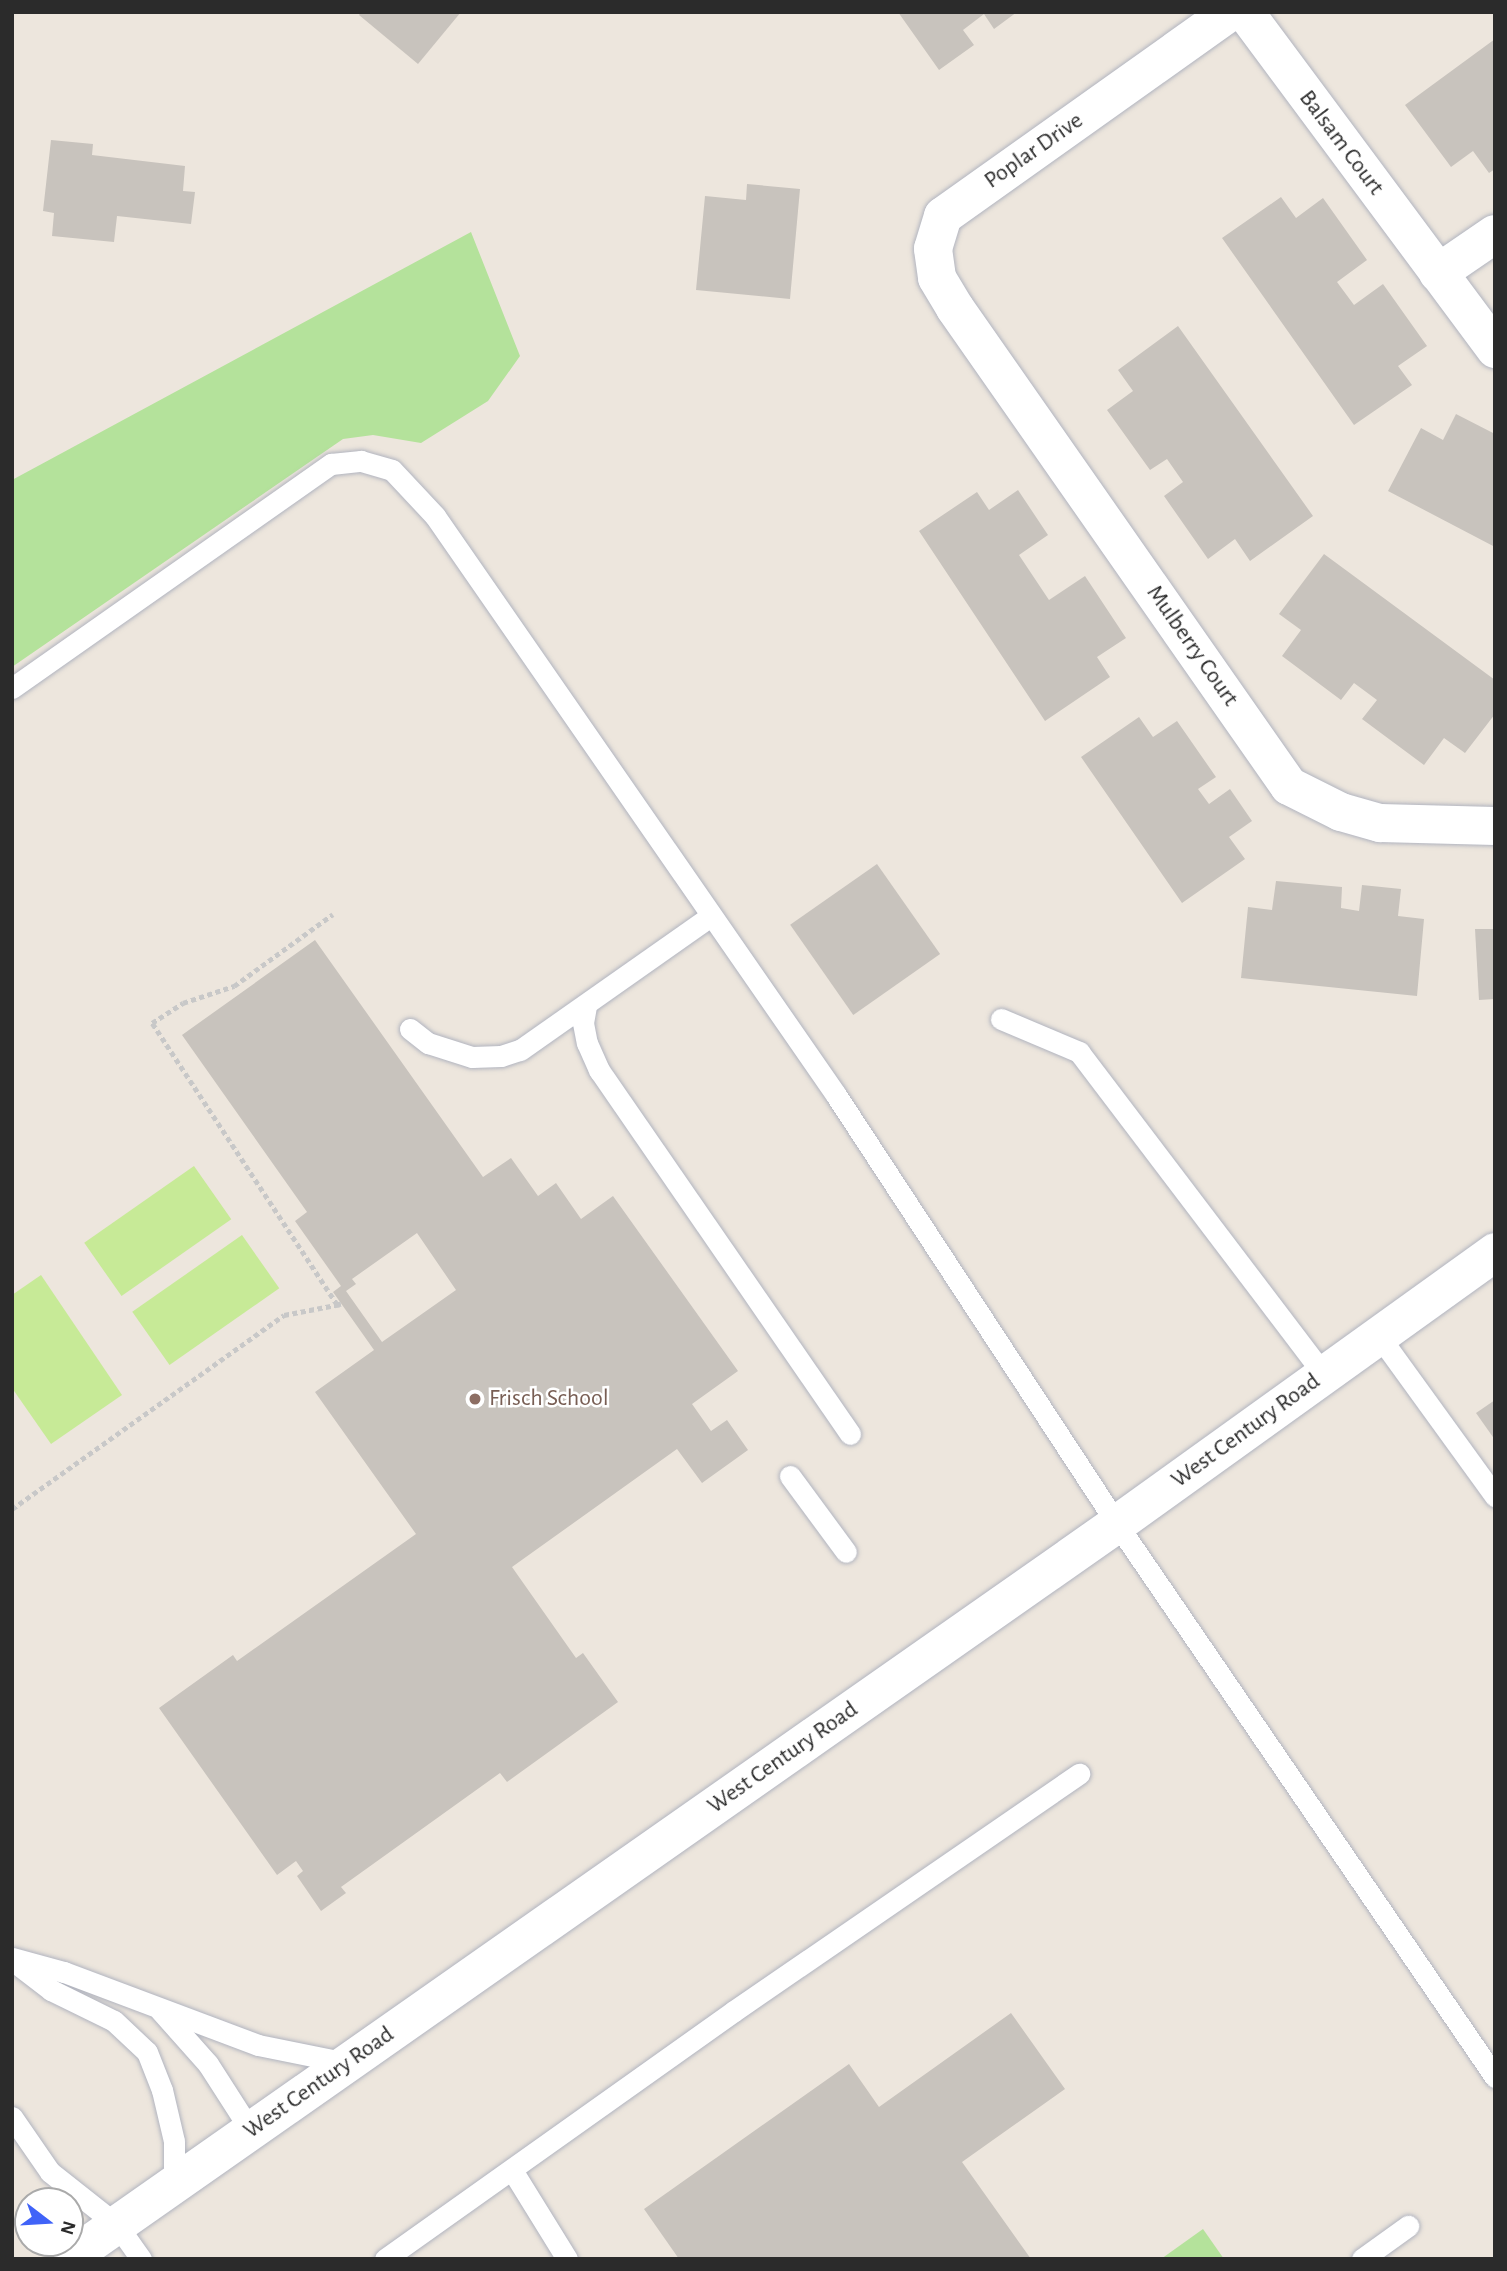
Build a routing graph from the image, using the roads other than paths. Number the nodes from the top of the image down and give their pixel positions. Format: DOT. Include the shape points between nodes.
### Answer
graph roads {
  1 [pos="1230,12"];
  2 [pos="1245,12"];
  3 [pos="1495,234"];
  4 [pos="1438,273"];
  5 [pos="972,331"];
  6 [pos="1495,349"];
  7 [pos="12,688"];
  8 [pos="1495,826"];
  9 [pos="711,916"];
  10 [pos="586,1006"];
  11 [pos="1001,1018"];
  12 [pos="410,1030"];
  13 [pos="1495,1252"];
  14 [pos="1379,1336"];
  15 [pos="1324,1375"];
  16 [pos="850,1434"];
  17 [pos="790,1476"];
  18 [pos="1495,1496"];
  19 [pos="1117,1524"];
  20 [pos="846,1552"];
  21 [pos="1079,1774"];
  22 [pos="12,1959"];
  23 [pos="155,2005"];
  24 [pos="347,2063"];
  25 [pos="1495,2077"];
  26 [pos="12,2118"];
  27 [pos="251,2131"];
  28 [pos="512,2170"];
  29 [pos="174,2184"];
  30 [pos="117,2225"];
  31 [pos="1408,2227"];
  32 [pos="68,2259"];
  33 [pos="141,2259"];
  34 [pos="385,2259"];
  35 [pos="567,2259"];
  36 [pos="1362,2259"];
  1 -- 5 [label="main road, Poplar Drive" via="943,216 933,249 937,278"];
  2 -- 4 [label="main road, Balsam Court"];
  3 -- 4 [label="main road"];
  4 -- 6 [label="main road, Balsam Court"];
  5 -- 8 [label="main road, Mulberry Court" via="1289,786 1341,812 1380,823"];
  7 -- 9 [label="lane" via="331,464 361,461 392,470 435,516"];
  9 -- 10 [label="lane"];
  9 -- 19 [label="lane" via="844,1107"];
  10 -- 12 [label="lane" via="531,1044 501,1056 472,1057 449,1051"];
  10 -- 16 [label="lane" via="587,1043 599,1070"];
  11 -- 15 [label="lane" via="1079,1052"];
  13 -- 14 [label="main road, West Century Road"];
  14 -- 15 [label="main road, West Century Road"];
  14 -- 18 [label="lane"];
  15 -- 19 [label="main road, West Century Road"];
  17 -- 20 [label="lane"];
  19 -- 24 [label="main road, West Century Road"];
  19 -- 25 [label="lane"];
  21 -- 28 [label="lane"];
  22 -- 23 [label="lane" via="64,1972"];
  22 -- 29 [label="lane" via="51,1990 114,2021 147,2052 174,2141"];
  23 -- 24 [label="lane" via="258,2045"];
  23 -- 27 [label="lane" via="208,2064"];
  24 -- 27 [label="main road, West Century Road"];
  26 -- 30 [label="lane" via="50,2172"];
  27 -- 29 [label="main road, West Century Road"];
  28 -- 34 [label="lane"];
  28 -- 35 [label="lane"];
  29 -- 30 [label="main road, West Century Road"];
  30 -- 32 [label="main road, West Century Road"];
  30 -- 33 [label="lane"];
  31 -- 36 [label="lane"];
}
